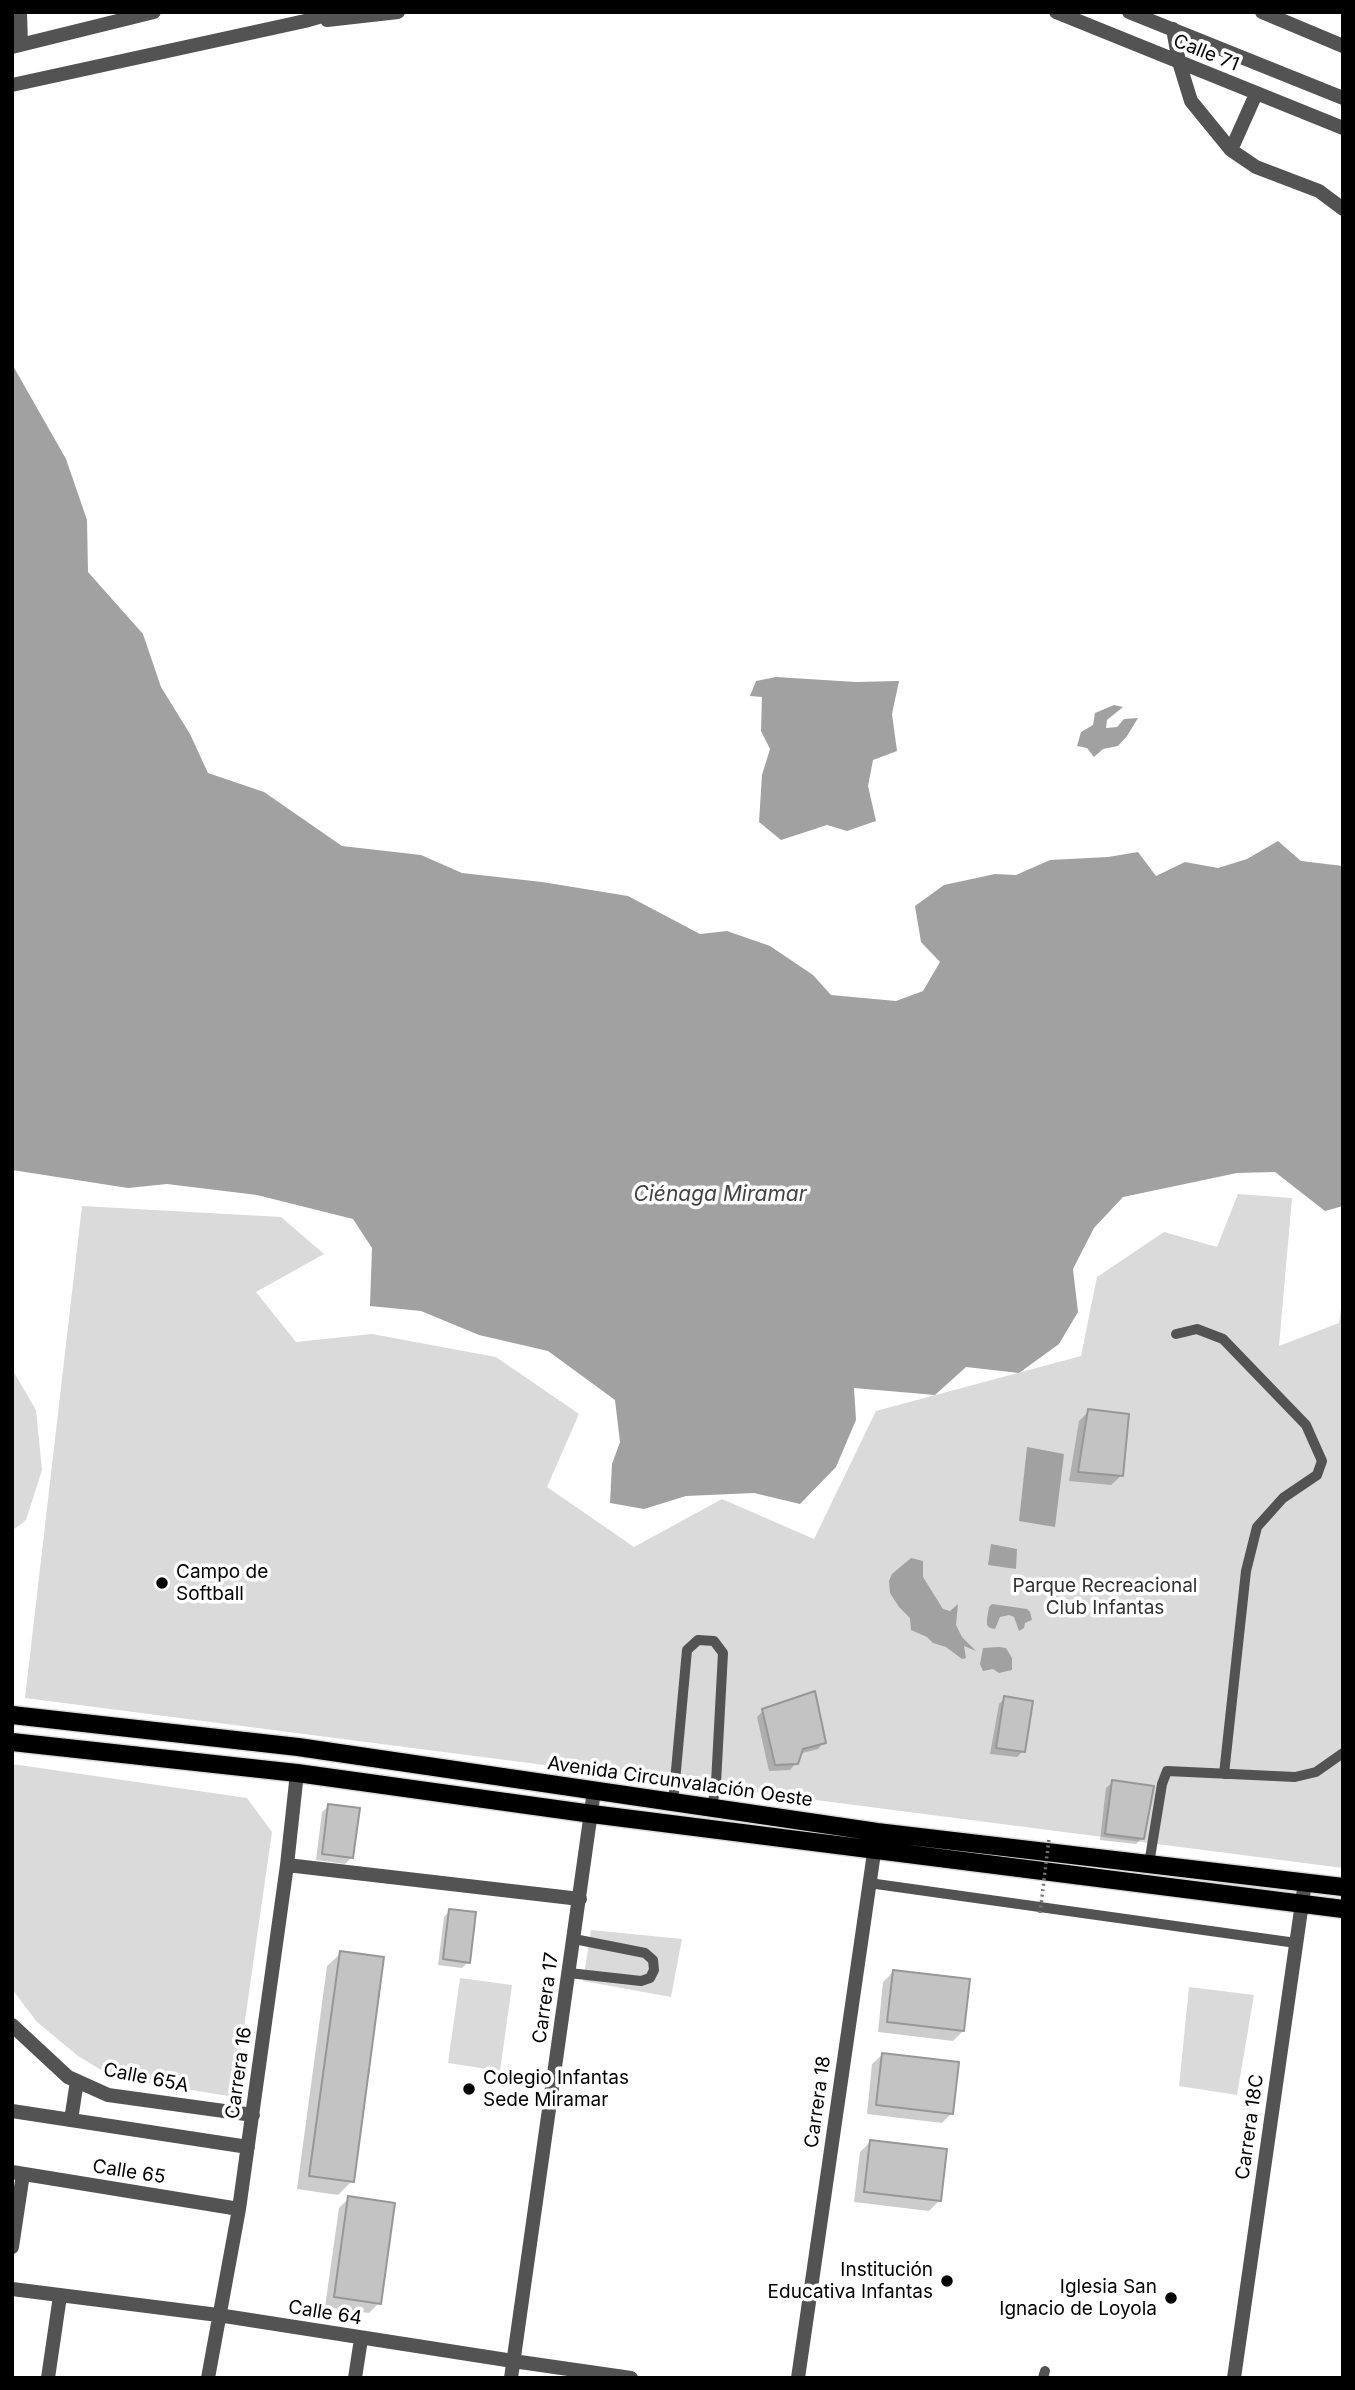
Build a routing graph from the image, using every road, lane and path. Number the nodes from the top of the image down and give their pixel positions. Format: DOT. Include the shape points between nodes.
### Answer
graph roads {
  1 [pos="20,12"];
  2 [pos="154,12"];
  3 [pos="398,12"];
  4 [pos="1056,12"];
  5 [pos="1129,12"];
  6 [pos="1262,12"];
  7 [pos="338,15"];
  8 [pos="1173,29"];
  9 [pos="17,46"];
  10 [pos="1343,46"];
  11 [pos="1179,62"];
  12 [pos="12,85"];
  13 [pos="1256,93"];
  14 [pos="1343,98"];
  15 [pos="1343,128"];
  16 [pos="1231,149"];
  17 [pos="1343,209"];
  18 [pos="1176,1334"];
  19 [pos="12,1715"];
  20 [pos="12,1742"];
  21 [pos="1343,1753"];
  22 [pos="297,1773"];
  23 [pos="1224,1774"];
  24 [pos="594,1791"];
  25 [pos="673,1803"];
  26 [pos="712,1808"];
  27 [pos="592,1814"];
  28 [pos="1049,1839"];
  29 [pos="876,1841"];
  30 [pos="1149,1864"];
  31 [pos="287,1865"];
  32 [pos="1305,1882"];
  33 [pos="869,1883"];
  34 [pos="1343,1887"];
  35 [pos="580,1899"];
  36 [pos="1302,1904"];
  37 [pos="1343,1909"];
  38 [pos="1040,1913"];
  39 [pos="574,1939"];
  40 [pos="1296,1943"];
  41 [pos="569,1973"];
  42 [pos="12,2025"];
  43 [pos="77,2081"];
  44 [pos="12,2110"];
  45 [pos="253,2115"];
  46 [pos="71,2119"];
  47 [pos="248,2147"];
  48 [pos="18,2173"];
  49 [pos="239,2209"];
  50 [pos="12,2247"];
  51 [pos="12,2289"];
  52 [pos="60,2296"];
  53 [pos="218,2315"];
  54 [pos="361,2339"];
  55 [pos="513,2361"];
  56 [pos="48,2378"];
  57 [pos="208,2378"];
  58 [pos="355,2378"];
  59 [pos="511,2378"];
  60 [pos="631,2378"];
  61 [pos="798,2378"];
  62 [pos="1234,2378"];
  1 -- 9 [label="street"];
  2 -- 9 [label="street"];
  3 -- 7 [label="street"];
  4 -- 11 [label="street, Calle 71"];
  5 -- 8 [label="street, Calle 71"];
  6 -- 10 [label="street"];
  7 -- 12 [label="street"];
  8 -- 11 [label="street"];
  8 -- 14 [label="street, Calle 71"];
  11 -- 13 [label="street, Calle 71"];
  11 -- 16 [label="street" via="1191,101"];
  13 -- 15 [label="street, Calle 71"];
  13 -- 16 [label="street"];
  16 -- 17 [label="street" via="1256,167 1319,191"];
  18 -- 23 [label="lane" via="1197,1329 1223,1339 1306,1425 1322,1461 1317,1475 1283,1498 1257,1527 1246,1571"];
  19 -- 24 [label="main road, Avenida Circunvalación Oeste" via="298,1747"];
  20 -- 22 [label="main road, Avenida Circunvalación Oeste"];
  21 -- 23 [label="lane" via="1316,1772 1295,1777"];
  22 -- 27 [label="main road, Avenida Circunvalación Oeste"];
  22 -- 31 [label="street, Carrera 16"];
  23 -- 30 [label="lane" via="1167,1771"];
  24 -- 25 [label="main road, Avenida Circunvalación Oeste"];
  24 -- 27 [label="street, Carrera 17"];
  25 -- 26 [label="main road, Avenida Circunvalación Oeste"];
  25 -- 26 [label="lane" via="687,1650 698,1640 714,1641 723,1653"];
  26 -- 29 [label="main road, Avenida Circunvalación Oeste"];
  27 -- 29 [label="main road, Avenida Circunvalación Oeste"];
  27 -- 35 [label="street, Carrera 17"];
  28 -- 38 [label="path, bridge"];
  29 -- 30 [label="main road, Avenida Circunvalación Oeste"];
  29 -- 33 [label="street, Carrera 18"];
  29 -- 36 [label="main road, Avenida Circunvalación Oeste"];
  30 -- 32 [label="main road, Avenida Circunvalación Oeste"];
  31 -- 35 [label="street"];
  31 -- 45 [label="street, Carrera 16"];
  32 -- 34 [label="main road, Avenida Circunvalación Oeste"];
  32 -- 36 [label="street, Carrera 18C"];
  33 -- 40 [label="lane"];
  33 -- 61 [label="street, Carrera 18"];
  35 -- 39 [label="street, Carrera 17"];
  36 -- 37 [label="main road, Avenida Circunvalación Oeste"];
  36 -- 40 [label="street, Carrera 18C"];
  39 -- 41 [label="street, Carrera 17"];
  39 -- 41 [label="lane" via="645,1953 653,1960 654,1970 641,1982"];
  40 -- 62 [label="street, Carrera 18C"];
  41 -- 55 [label="street, Carrera 17"];
  42 -- 43 [label="street, Calle 65A"];
  43 -- 45 [label="street, Calle 65A" via="108,2095"];
  43 -- 46 [label="street"];
  44 -- 46 [label="street"];
  45 -- 47 [label="street, Carrera 16"];
  46 -- 47 [label="street"];
  47 -- 49 [label="street, Carrera 16"];
  48 -- 49 [label="street, Calle 65"];
  48 -- 50 [label="street"];
  49 -- 53 [label="street, Carrera 16"];
  51 -- 52 [label="street, Calle 64"];
  52 -- 53 [label="street, Calle 64"];
  52 -- 56 [label="street"];
  53 -- 54 [label="street, Calle 64"];
  53 -- 57 [label="street, Carrera 16"];
  54 -- 55 [label="street, Calle 64"];
  54 -- 58 [label="street"];
  55 -- 59 [label="street, Carrera 17"];
  55 -- 60 [label="street, Calle 64"];
}
